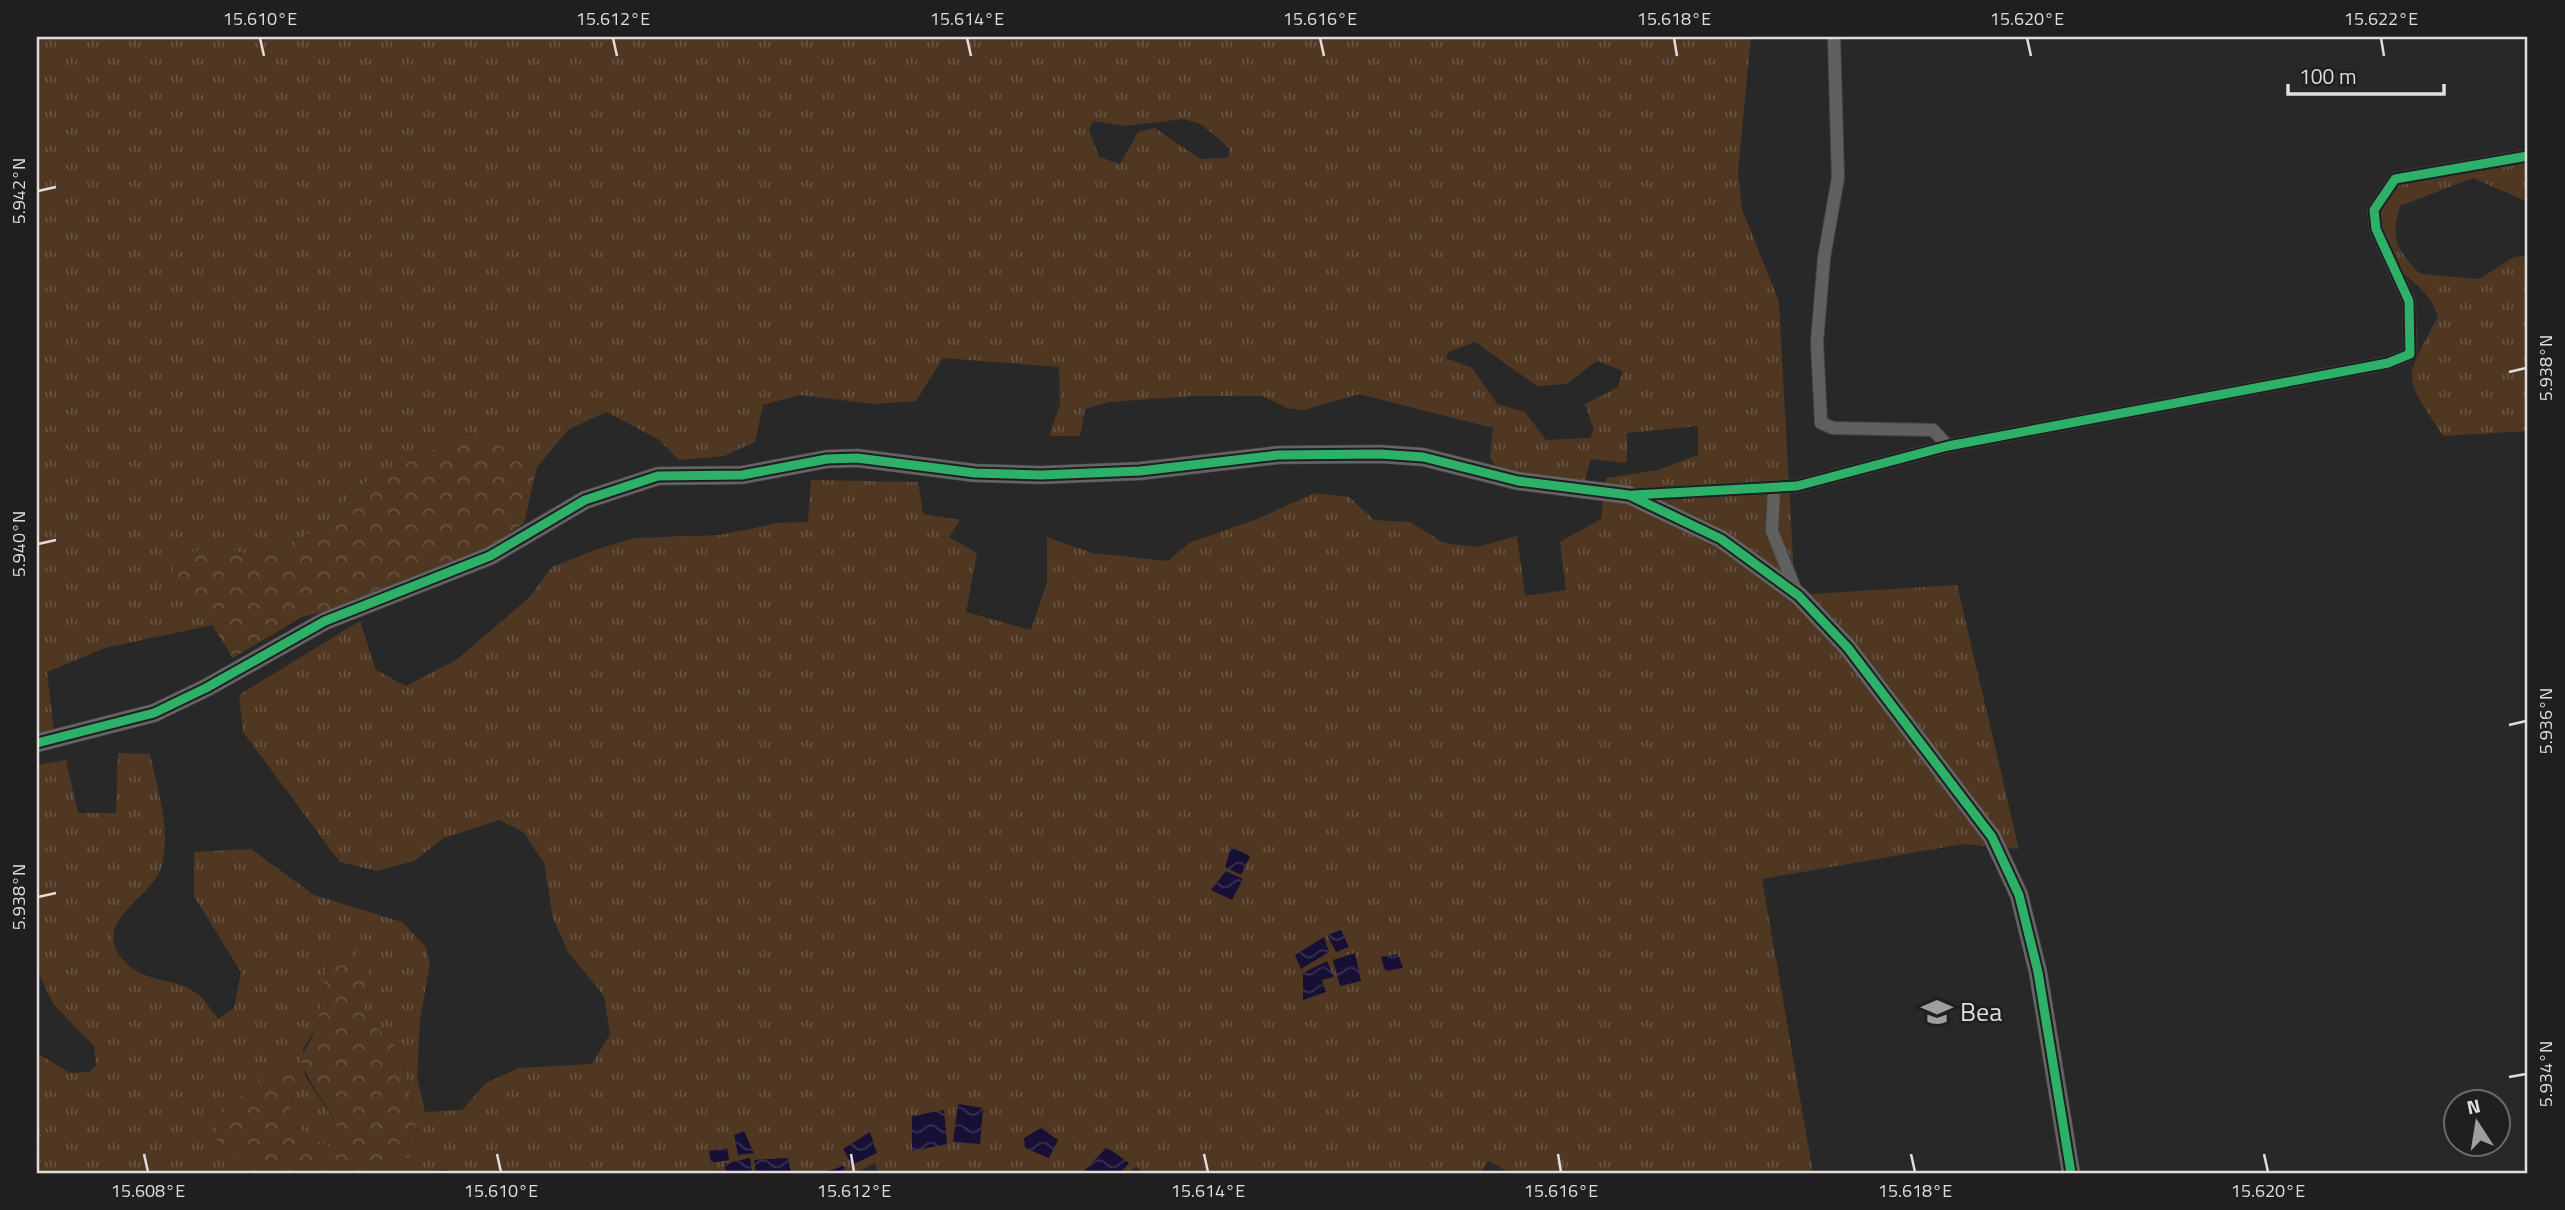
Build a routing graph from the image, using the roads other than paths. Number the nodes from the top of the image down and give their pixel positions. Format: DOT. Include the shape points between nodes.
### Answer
graph roads {
  1 [pos="1834,37"];
  2 [pos="2528,156"];
  3 [pos="1948,446"];
  4 [pos="1774,488"];
  5 [pos="1629,495"];
  6 [pos="1799,596"];
  7 [pos="37,743"];
  8 [pos="2071,1173"];
  1 -- 3 [label="street" via="1838,178 1824,258 1817,342 1821,423 1833,428 1933,430"];
  2 -- 3 [label="street" via="2395,178 2374,210 2376,229 2409,301 2410,354 2388,363"];
  3 -- 4 [label="street" via="1811,483"];
  4 -- 5 [label="street"];
  4 -- 6 [label="street" via="1774,538"];
  5 -- 6 [label="street" via="1721,539"];
  5 -- 7 [label="street" via="1518,481 1423,457 1380,454 1278,455 1140,471 1041,475 975,473 857,458 742,475 658,476 585,500 490,556 325,621 153,713"];
  6 -- 8 [label="street" via="1849,648 2003,855 2019,895 2038,972"];
}
